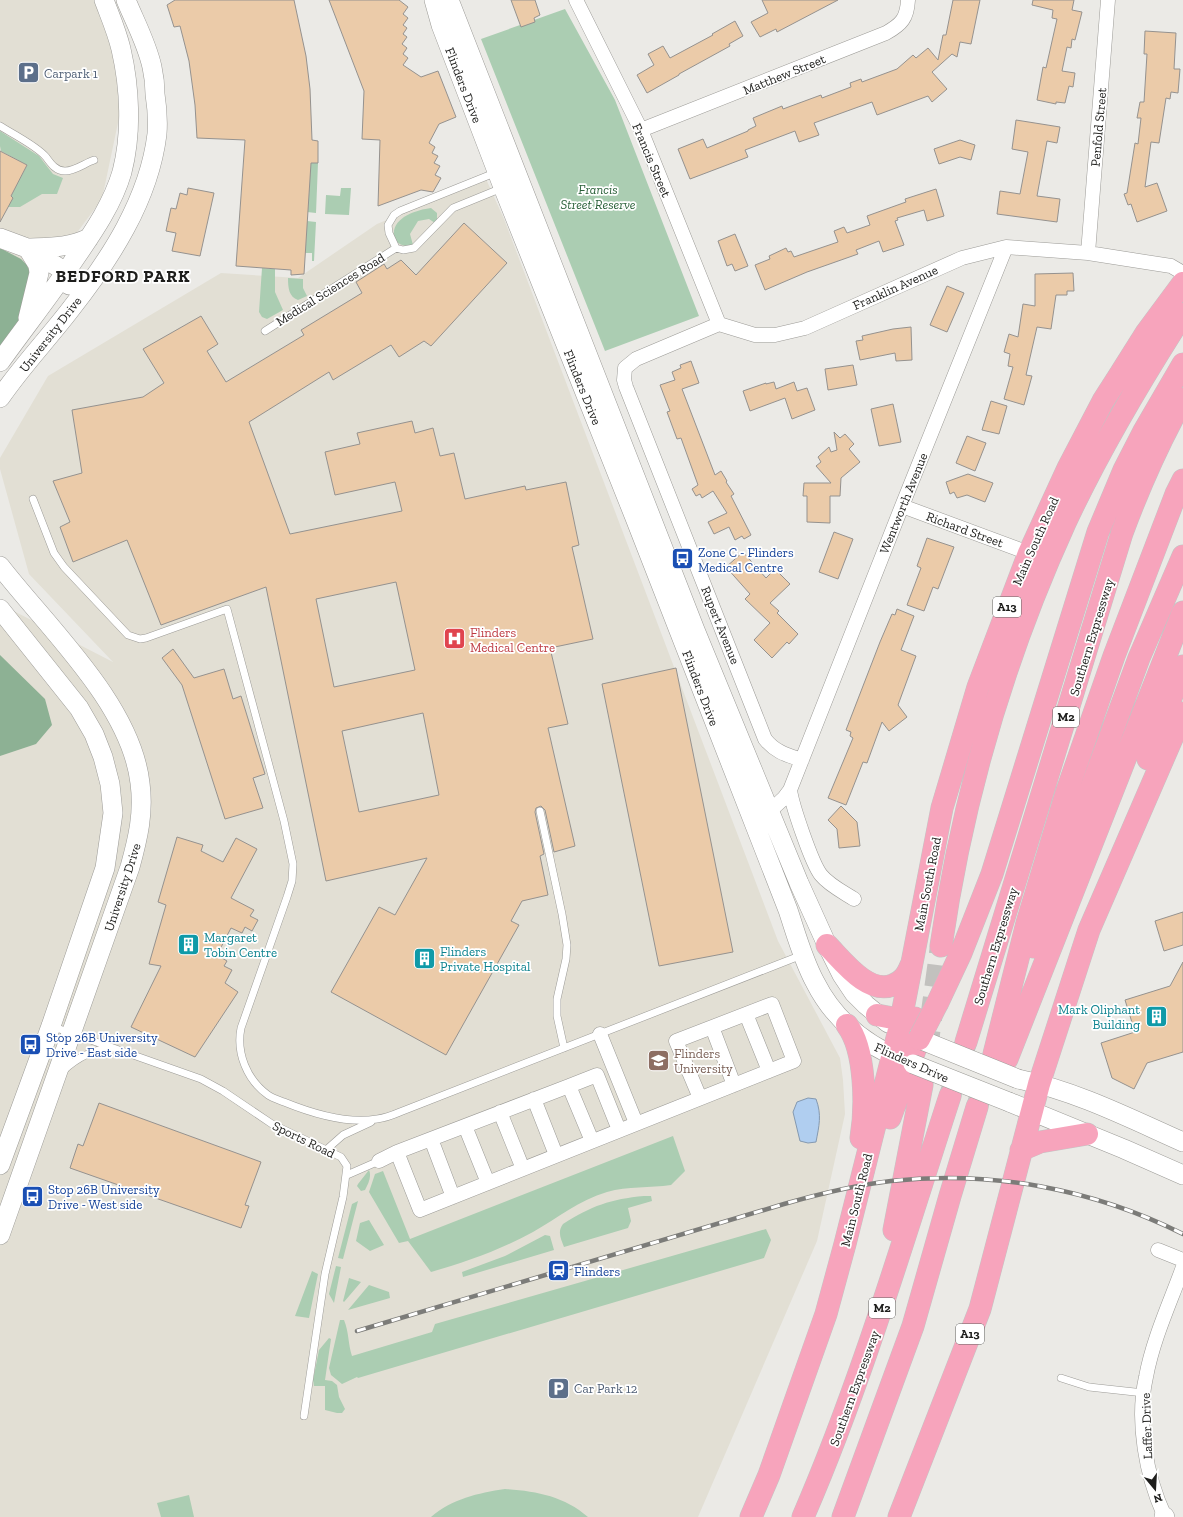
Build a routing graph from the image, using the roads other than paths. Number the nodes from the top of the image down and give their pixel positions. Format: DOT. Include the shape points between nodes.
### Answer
graph roads {
  1 [pos="104,0"];
  2 [pos="126,0"];
  3 [pos="434,0"];
  4 [pos="449,0"];
  5 [pos="576,0"];
  6 [pos="908,0"];
  7 [pos="1108,0"];
  8 [pos="0,126"];
  9 [pos="641,130"];
  10 [pos="94,160"];
  11 [pos="508,177"];
  12 [pos="142,190"];
  13 [pos="0,238"];
  14 [pos="89,238"];
  15 [pos="1006,247"];
  16 [pos="27,248"];
  17 [pos="396,248"];
  18 [pos="1088,254"];
  19 [pos="66,272"];
  20 [pos="1183,273"];
  21 [pos="1183,283"];
  22 [pos="70,310"];
  23 [pos="1183,314"];
  24 [pos="719,324"];
  25 [pos="26,326"];
  26 [pos="265,331"];
  27 [pos="0,362"];
  28 [pos="1183,364"];
  29 [pos="0,398"];
  30 [pos="1183,399"];
  31 [pos="1183,480"];
  32 [pos="33,499"];
  33 [pos="902,506"];
  34 [pos="1029,553"];
  35 [pos="1183,556"];
  36 [pos="0,566"];
  37 [pos="0,609"];
  38 [pos="1183,612"];
  39 [pos="682,635"];
  40 [pos="1183,666"];
  41 [pos="741,678"];
  42 [pos="721,693"];
  43 [pos="1183,713"];
  44 [pos="802,760"];
  45 [pos="790,790"];
  46 [pos="540,811"];
  47 [pos="770,811"];
  48 [pos="854,898"];
  49 [pos="1089,930"];
  50 [pos="827,945"];
  51 [pos="941,946"];
  52 [pos="803,954"];
  53 [pos="911,964"];
  54 [pos="746,1014"];
  55 [pos="877,1015"];
  56 [pos="847,1025"];
  57 [pos="51,1026"];
  58 [pos="712,1027"];
  59 [pos="71,1033"];
  60 [pos="600,1034"];
  61 [pos="909,1042"];
  62 [pos="966,1042"];
  63 [pos="112,1048"];
  64 [pos="564,1048"];
  65 [pos="1001,1057"];
  66 [pos="769,1071"];
  67 [pos="56,1076"];
  68 [pos="1039,1084"];
  69 [pos="734,1085"];
  70 [pos="922,1085"];
  71 [pos="569,1086"];
  72 [pos="950,1096"];
  73 [pos="700,1098"];
  74 [pos="534,1099"];
  75 [pos="982,1109"];
  76 [pos="500,1112"];
  77 [pos="1031,1112"];
  78 [pos="377,1119"];
  79 [pos="636,1124"];
  80 [pos="465,1126"];
  81 [pos="619,1130"];
  82 [pos="1087,1134"];
  83 [pos="431,1139"];
  84 [pos="592,1141"];
  85 [pos="1183,1142"];
  86 [pos="326,1150"];
  87 [pos="1021,1150"];
  88 [pos="397,1152"];
  89 [pos="556,1156"];
  90 [pos="379,1160"];
  91 [pos="0,1165"];
  92 [pos="523,1169"];
  93 [pos="347,1175"];
  94 [pos="1183,1175"];
  95 [pos="488,1183"];
  96 [pos="453,1197"];
  97 [pos="0,1235"];
  98 [pos="845,1244"];
  99 [pos="1158,1250"];
  100 [pos="1183,1260"];
  101 [pos="1183,1267"];
  102 [pos="877,1323"];
  103 [pos="1061,1378"];
  104 [pos="1144,1393"];
  105 [pos="304,1416"];
  106 [pos="900,1516"];
  107 [pos="751,1517"];
  108 [pos="803,1517"];
  109 [pos="843,1517"];
  110 [pos="1164,1517"];
  1 -- 14 [label="street, University Drive" via="121,48 125,70 127,143 114,192"];
  2 -- 12 [label="street, University Drive" via="152,67 155,88 157,133 153,158"];
  3 -- 11 [label="street, Flinders Drive" via="441,25"];
  4 -- 11 [label="street, Flinders Drive"];
  5 -- 9 [label="street, Francis Street"];
  6 -- 9 [label="street, Matthew Street" via="908,12 899,25 886,33"];
  7 -- 18 [label="street, Penfold Street"];
  8 -- 10 [label="lane" via="37,150 58,169 72,170"];
  9 -- 24 [label="street, Francis Street"];
  11 -- 17 [label="lane, Medical Sciences Road" via="453,208 414,248"];
  11 -- 17 [label="lane, Medical Sciences Road" via="400,212 388,225"];
  11 -- 39 [label="street, Flinders Drive" via="610,434"];
  12 -- 19 [label="street" via="125,213 102,255 88,267"];
  12 -- 22 [label="street, University Drive" via="118,242"];
  13 -- 16 [label="street"];
  14 -- 16 [label="street" via="68,246"];
  14 -- 19 [label="street, University Drive"];
  15 -- 18 [label="street, Franklin Avenue"];
  15 -- 24 [label="street, Franklin Avenue" via="962,258 805,328 775,335 754,335"];
  15 -- 33 [label="street, Wentworth Avenue"];
  16 -- 19 [label="street"];
  16 -- 25 [label="street" via="38,265 39,273"];
  17 -- 26 [label="lane, Medical Sciences Road"];
  18 -- 20 [label="street, Franklin Avenue" via="1171,266"];
  19 -- 22 [label="street" via="71,292"];
  19 -- 25 [label="street, University Drive"];
  21 -- 34 [label="highway, Main South Road / A13" via="1146,333 1104,402 1068,468"];
  22 -- 29 [label="street, University Drive"];
  23 -- 51 [label="highway" via="1142,379 1102,451 1065,523 1024,622 975,777 957,855"];
  24 -- 41 [label="street, Rupert Avenue" via="636,359 625,368 624,374 626,387"];
  25 -- 27 [label="street, University Drive"];
  28 -- 61 [label="highway, bridge" via="1124,470 1098,532 992,874 961,953 938,1002"];
  30 -- 62 [label="highway, Southern Expressway / M2" via="1150,462 1122,533"];
  31 -- 65 [label="highway, Southern Expressway / M2" via="1114,656 1067,791 1027,922"];
  32 -- 78 [label="lane" via="54,553 128,635 146,638 227,609 284,821 292,864 292,881 288,897 241,1028 240,1053 252,1079 268,1096 303,1110 330,1117"];
  33 -- 34 [label="street, Richard Street"];
  33 -- 44 [label="street, Wentworth Avenue"];
  34 -- 53 [label="highway, Main South Road / A13" via="978,687 942,808"];
  35 -- 65 [label="highway" via="1139,658"];
  36 -- 59 [label="street, University Drive" via="88,672 105,697 129,742 140,783 140,830 130,867"];
  37 -- 57 [label="street, University Drive" via="79,708 94,734 110,784 113,813 106,868"];
  38 -- 65 [label="highway"];
  39 -- 42 [label="street, Flinders Drive"];
  39 -- 52 [label="street, Flinders Drive"];
  40 -- 49 [label="highway" via="1133,800"];
  41 -- 42 [label="street"];
  41 -- 44 [label="street, Rupert Avenue" via="765,739 772,748"];
  42 -- 47 [label="street, Flinders Drive"];
  43 -- 49 [label="highway, A13"];
  44 -- 45 [label="street"];
  45 -- 47 [label="street"];
  45 -- 48 [label="street" via="792,803 818,871 831,885"];
  46 -- 64 [label="lane" via="566,945 566,959 557,999 557,1016"];
  47 -- 50 [label="street, Flinders Drive"];
  49 -- 68 [label="highway, A13"];
  50 -- 52 [label="street"];
  50 -- 53 [label="highway" via="858,976 875,986 890,986 901,981"];
  50 -- 55 [label="street, Flinders Drive" via="842,975"];
  52 -- 56 [label="street, Flinders Drive" via="819,990"];
  52 -- 60 [label="lane"];
  53 -- 61 [label="highway, Main South Road / A13"];
  54 -- 58 [label="street"];
  54 -- 66 [label="street"];
  54 -- 66 [label="street" via="772,1004 794,1061"];
  55 -- 61 [label="highway"];
  56 -- 61 [label="street, Flinders Drive" via="863,1039"];
  56 -- 98 [label="highway" via="856,1038 860,1055 863,1119"];
  57 -- 59 [label="lane, Sports Road"];
  57 -- 91 [label="street, University Drive"];
  58 -- 69 [label="street"];
  58 -- 73 [label="street" via="676,1041"];
  59 -- 63 [label="lane, Sports Road"];
  59 -- 67 [label="street, University Drive"];
  60 -- 64 [label="lane"];
  60 -- 79 [label="street"];
  61 -- 68 [label="street, Flinders Drive, bridge"];
  61 -- 77 [label="street, Flinders Drive, bridge"];
  61 -- 98 [label="highway, Main South Road / A13"];
  63 -- 67 [label="lane" via="98,1050 85,1056 71,1063"];
  63 -- 86 [label="lane, Sports Road" via="201,1079 272,1124"];
  64 -- 78 [label="lane"];
  66 -- 69 [label="street"];
  67 -- 97 [label="street, University Drive"];
  68 -- 77 [label="highway, A13"];
  68 -- 85 [label="street, Flinders Drive" via="1059,1089"];
  69 -- 73 [label="street"];
  70 -- 102 [label="highway"];
  71 -- 74 [label="street"];
  71 -- 81 [label="street" via="597,1075"];
  71 -- 84 [label="street"];
  72 -- 102 [label="highway, Southern Expressway / M2"];
  73 -- 79 [label="street"];
  74 -- 76 [label="street"];
  74 -- 89 [label="street"];
  75 -- 109 [label="highway, M2" via="950,1196 913,1326"];
  76 -- 80 [label="street"];
  76 -- 92 [label="street"];
  77 -- 82 [label="street, Flinders Drive"];
  77 -- 87 [label="highway, A13"];
  78 -- 86 [label="lane" via="343,1135"];
  79 -- 81 [label="street"];
  80 -- 83 [label="street"];
  80 -- 95 [label="street"];
  81 -- 84 [label="street"];
  82 -- 87 [label="highway" via="1040,1142"];
  82 -- 94 [label="street, Flinders Drive"];
  83 -- 88 [label="street"];
  83 -- 96 [label="street"];
  84 -- 89 [label="street"];
  86 -- 93 [label="lane, Sports Road" via="341,1157 347,1166"];
  87 -- 106 [label="highway, A13" via="980,1309"];
  88 -- 90 [label="street"];
  88 -- 96 [label="street" via="420,1210"];
  89 -- 92 [label="street"];
  90 -- 93 [label="lane"];
  92 -- 95 [label="street"];
  93 -- 105 [label="lane, Sports Road" via="326,1274"];
  95 -- 96 [label="street"];
  98 -- 107 [label="highway, Main South Road / A13" via="823,1322 769,1475"];
  99 -- 100 [label="street"];
  101 -- 104 [label="street, Laffer Drive" via="1156,1339 1145,1378"];
  102 -- 108 [label="highway, Southern Expressway / M2" via="840,1428"];
  103 -- 104 [label="lane" via="1089,1387"];
  104 -- 110 [label="street, Laffer Drive" via="1143,1423 1148,1466"];
}
